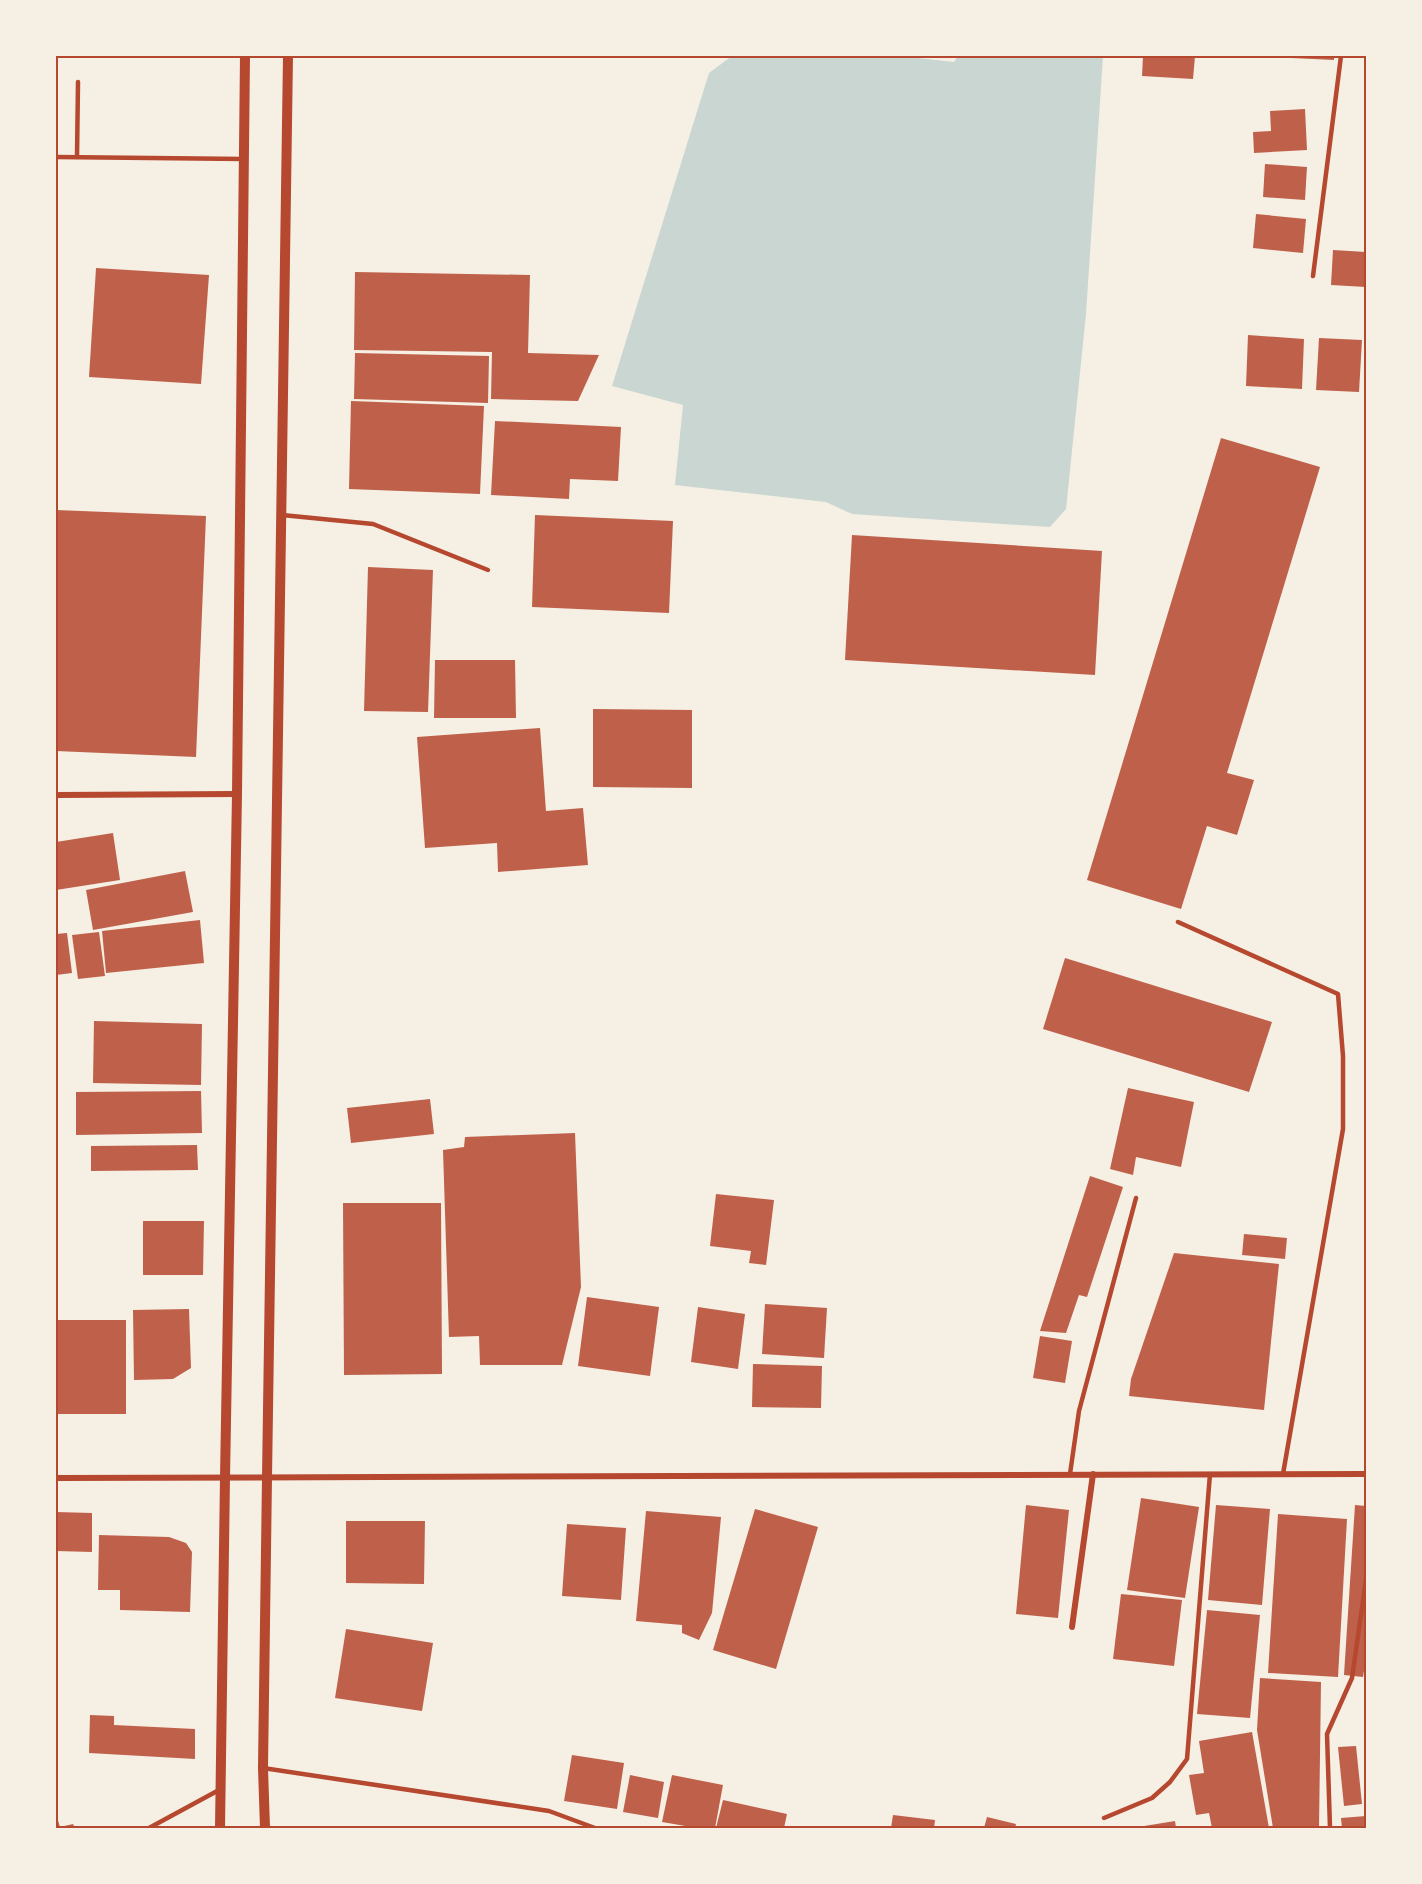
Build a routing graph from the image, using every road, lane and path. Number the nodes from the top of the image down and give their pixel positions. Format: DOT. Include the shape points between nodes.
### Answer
graph roads {
  1 [pos="245,56"];
  2 [pos="288,56"];
  3 [pos="1341,56"];
  4 [pos="78,82"];
  5 [pos="56,157"];
  6 [pos="77,157"];
  7 [pos="244,159"];
  8 [pos="1313,276"];
  9 [pos="282,515"];
  10 [pos="488,570"];
  11 [pos="237,794"];
  12 [pos="56,795"];
  13 [pos="1178,922"];
  14 [pos="1136,1198"];
  15 [pos="1070,1474"];
  16 [pos="1093,1474"];
  17 [pos="1210,1474"];
  18 [pos="1282,1474"];
  19 [pos="1366,1474"];
  20 [pos="56,1478"];
  21 [pos="225,1478"];
  22 [pos="267,1478"];
  23 [pos="1366,1580"];
  24 [pos="1072,1627"];
  25 [pos="263,1768"];
  26 [pos="221,1789"];
  27 [pos="1104,1818"];
  28 [pos="149,1828"];
  29 [pos="220,1828"];
  30 [pos="265,1828"];
  31 [pos="595,1828"];
  32 [pos="1330,1828"];
  1 -- 7 [label="street"];
  2 -- 9 [label="street"];
  3 -- 8 [label="lane"];
  4 -- 6 [label="lane"];
  5 -- 6 [label="lane"];
  6 -- 7 [label="lane"];
  7 -- 11 [label="street"];
  9 -- 10 [label="lane" via="374,524"];
  9 -- 22 [label="street"];
  11 -- 12 [label="street"];
  11 -- 21 [label="street"];
  13 -- 18 [label="lane" via="1338,994 1343,1129"];
  14 -- 15 [label="lane" via="1079,1411"];
  15 -- 16 [label="street"];
  15 -- 22 [label="street"];
  16 -- 17 [label="street"];
  16 -- 24 [label="street"];
  17 -- 18 [label="street"];
  17 -- 27 [label="lane" via="1186,1759 1170,1782 1152,1798"];
  18 -- 19 [label="street"];
  20 -- 21 [label="street"];
  21 -- 22 [label="street"];
  21 -- 26 [label="street"];
  22 -- 25 [label="street"];
  23 -- 32 [label="lane" via="1352,1678 1327,1734"];
  25 -- 30 [label="street"];
  25 -- 31 [label="lane" via="549,1811"];
  26 -- 28 [label="lane"];
  26 -- 29 [label="street"];
}
